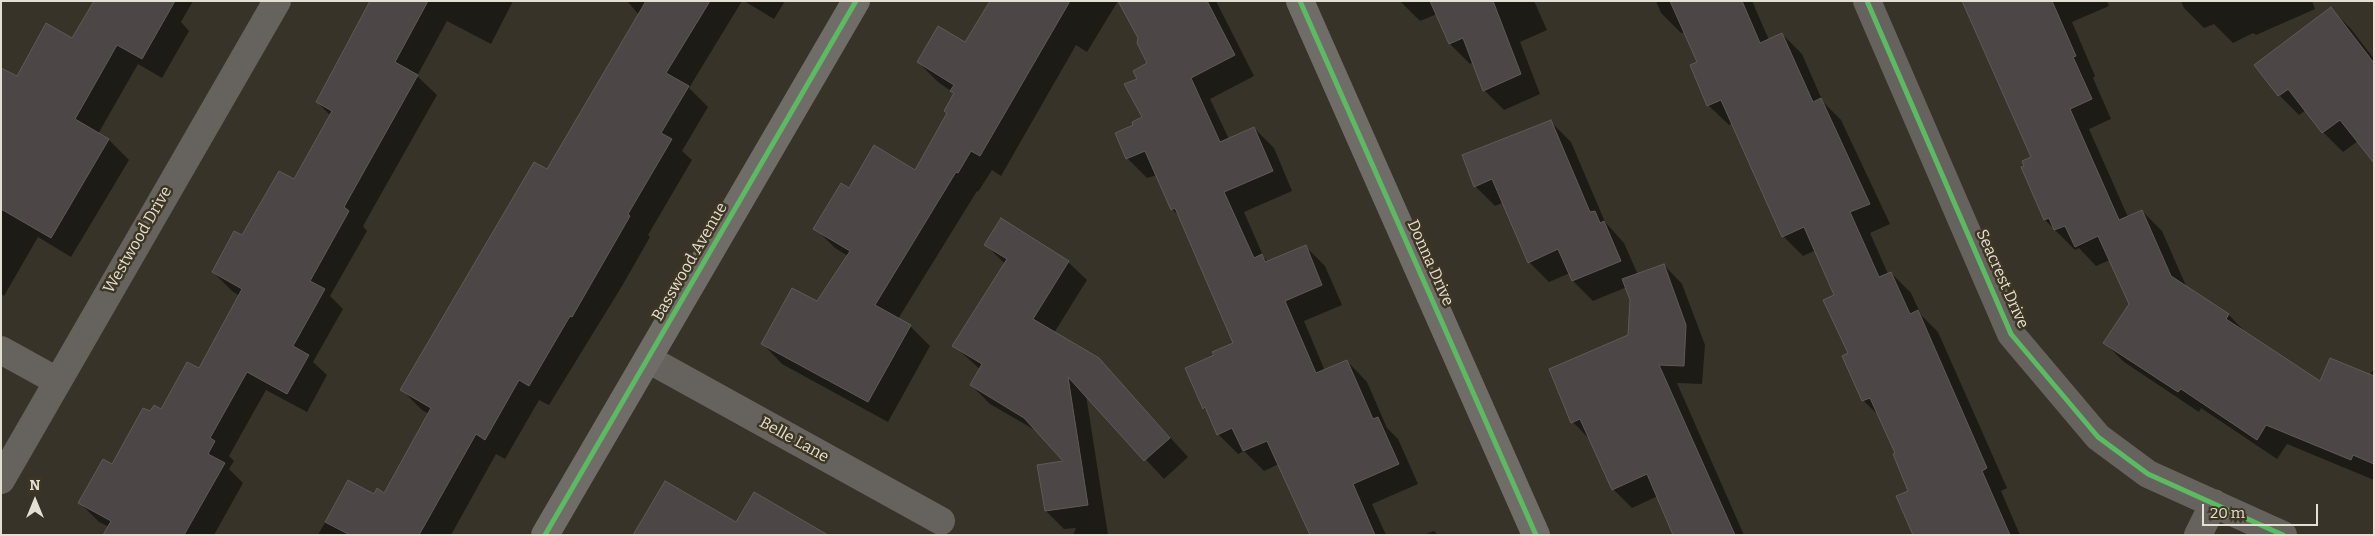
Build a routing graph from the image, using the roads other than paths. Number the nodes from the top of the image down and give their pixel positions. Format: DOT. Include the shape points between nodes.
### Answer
graph roads {
  1 [pos="277,1"];
  2 [pos="856,1"];
  3 [pos="1300,1"];
  4 [pos="1867,1"];
  5 [pos="1,350"];
  6 [pos="648,359"];
  7 [pos="57,380"];
  8 [pos="1,480"];
  9 [pos="2214,504"];
  10 [pos="941,521"];
  11 [pos="545,535"];
  12 [pos="1536,535"];
  13 [pos="2198,535"];
  14 [pos="2283,535"];
  1 -- 7 [label="street, Westwood Drive"];
  2 -- 6 [label="street, Basswood Avenue"];
  3 -- 12 [label="street, Donna Drive"];
  4 -- 9 [label="street, Seacrest Drive" via="2011,334 2098,437 2148,474"];
  5 -- 7 [label="street"];
  6 -- 10 [label="street, Belle Lane"];
  6 -- 11 [label="street, Basswood Avenue"];
  7 -- 8 [label="street, Westwood Drive"];
  9 -- 13 [label="street"];
  9 -- 14 [label="street, Seacrest Drive"];
}
